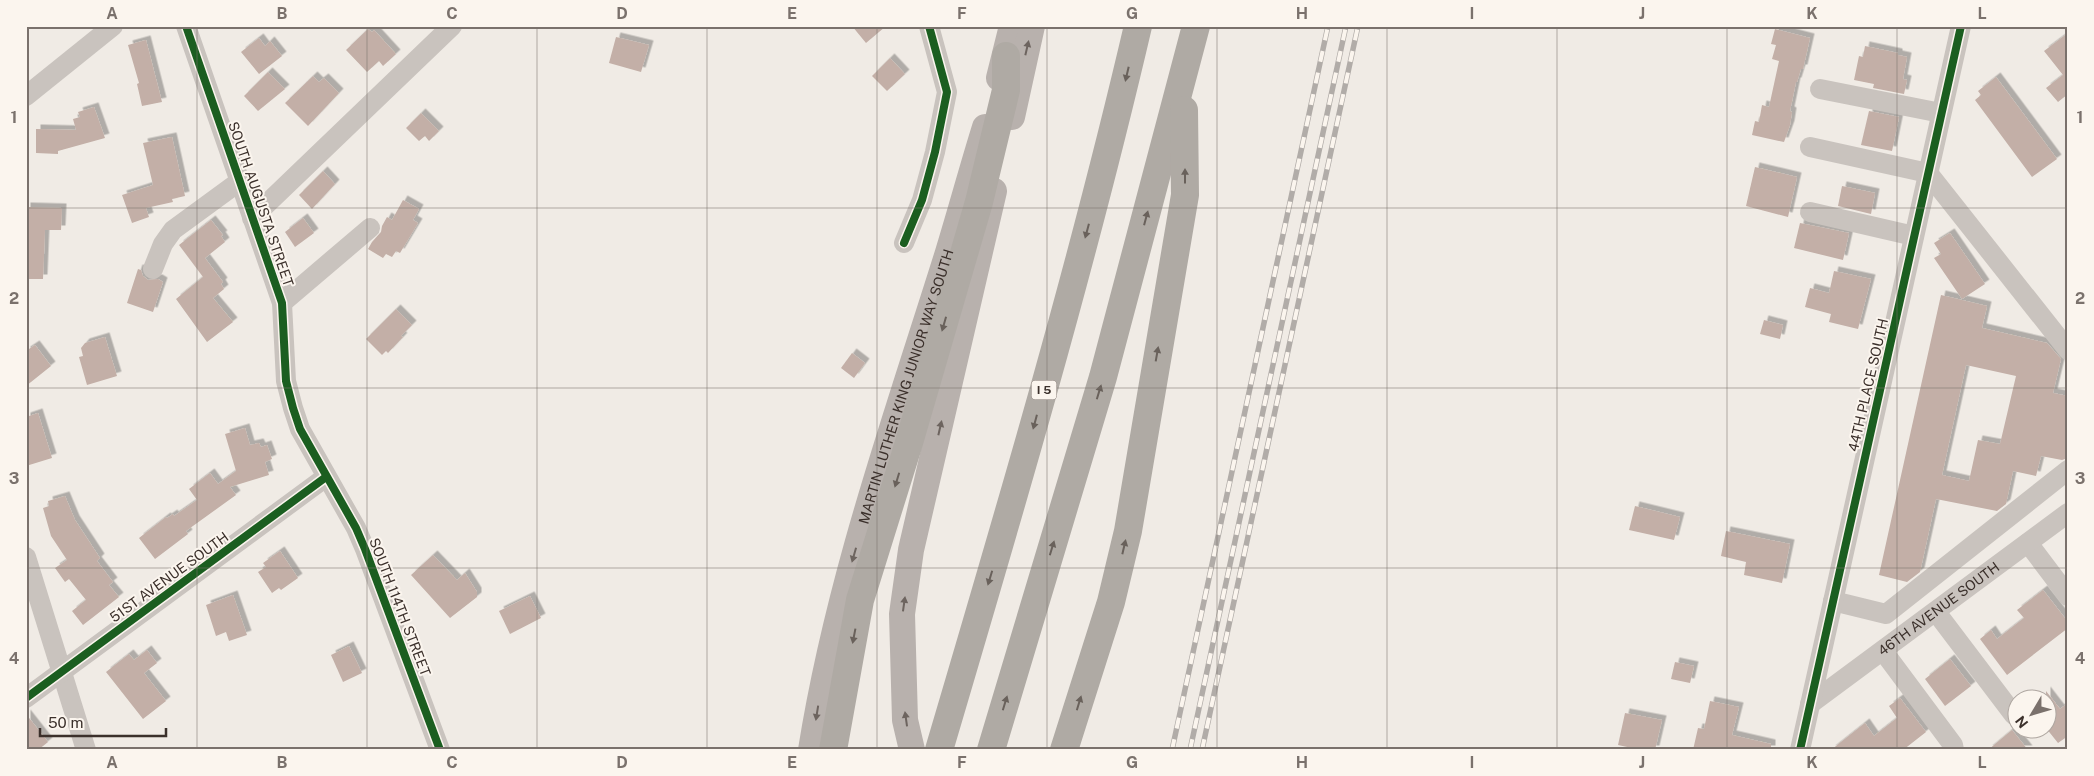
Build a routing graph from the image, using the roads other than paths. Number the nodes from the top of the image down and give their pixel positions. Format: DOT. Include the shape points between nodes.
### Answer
graph roads {
  1 [pos="112,26"];
  2 [pos="186,26"];
  3 [pos="452,26"];
  4 [pos="929,26"];
  5 [pos="1012,26"];
  6 [pos="1032,26"];
  7 [pos="1138,26"];
  8 [pos="1196,26"];
  9 [pos="1961,26"];
  10 [pos="1006,56"];
  11 [pos="1184,74"];
  12 [pos="1820,89"];
  13 [pos="26,96"];
  14 [pos="1942,113"];
  15 [pos="1810,147"];
  16 [pos="1928,173"];
  17 [pos="240,181"];
  18 [pos="1810,212"];
  19 [pos="252,218"];
  20 [pos="370,228"];
  21 [pos="1914,236"];
  22 [pos="904,242"];
  23 [pos="153,269"];
  24 [pos="282,303"];
  25 [pos="2068,350"];
  26 [pos="2068,470"];
  27 [pos="326,477"];
  28 [pos="2068,513"];
  29 [pos="2028,543"];
  30 [pos="26,557"];
  31 [pos="2068,596"];
  32 [pos="1833,601"];
  33 [pos="1936,612"];
  34 [pos="1884,651"];
  35 [pos="62,672"];
  36 [pos="26,698"];
  37 [pos="1810,704"];
  38 [pos="2006,704"];
  39 [pos="86,750"];
  40 [pos="440,750"];
  41 [pos="811,750"];
  42 [pos="833,750"];
  43 [pos="912,750"];
  44 [pos="939,750"];
  45 [pos="991,750"];
  46 [pos="1064,750"];
  47 [pos="1800,750"];
  48 [pos="1954,750"];
  1 -- 13 [label="street"];
  2 -- 17 [label="street, SOUTH AUGUSTA STREET"];
  3 -- 19 [label="street"];
  4 -- 22 [label="street" via="947,92 922,200"];
  5 -- 10 [label="main road, MARTIN LUTHER KING JUNIOR WAY SOUTH"];
  43 -- 6 [label="main road, one-way" via="905,720 902,614 911,550"];
  7 -- 44 [label="highway, I 5, one-way" via="1111,143 1021,474"];
  8 -- 11 [label="highway"];
  9 -- 14 [label="street, 44TH PLACE SOUTH"];
  10 -- 41 [label="main road, MARTIN LUTHER KING JUNIOR WAY SOUTH, one-way" via="946,260 879,466 843,594"];
  10 -- 42 [label="highway, one-way" via="1006,90 979,202 860,600"];
  45 -- 11 [label="highway, one-way" via="1103,377"];
  46 -- 11 [label="highway, one-way" via="1111,602 1128,531 1185,195"];
  12 -- 14 [label="street"];
  14 -- 16 [label="street, 44TH PLACE SOUTH"];
  15 -- 16 [label="street"];
  16 -- 21 [label="street, 44TH PLACE SOUTH"];
  16 -- 25 [label="street"];
  17 -- 19 [label="street, SOUTH AUGUSTA STREET"];
  17 -- 23 [label="street" via="173,230 163,244"];
  18 -- 21 [label="street"];
  19 -- 24 [label="street, SOUTH AUGUSTA STREET"];
  20 -- 24 [label="street"];
  21 -- 32 [label="street, 44TH PLACE SOUTH"];
  24 -- 27 [label="street, SOUTH AUGUSTA STREET" via="286,382 300,429"];
  26 -- 32 [label="street" via="1886,614"];
  27 -- 35 [label="street, 51ST AVENUE SOUTH"];
  27 -- 40 [label="street, SOUTH 114TH STREET" via="365,549"];
  28 -- 29 [label="street, 46TH AVENUE SOUTH"];
  29 -- 31 [label="street"];
  29 -- 33 [label="street, 46TH AVENUE SOUTH"];
  30 -- 35 [label="street"];
  32 -- 37 [label="street, 44TH PLACE SOUTH"];
  33 -- 34 [label="street, 46TH AVENUE SOUTH"];
  33 -- 38 [label="street"];
  34 -- 37 [label="street, 46TH AVENUE SOUTH"];
  34 -- 48 [label="street"];
  35 -- 36 [label="street, 51ST AVENUE SOUTH"];
  35 -- 39 [label="street"];
  37 -- 47 [label="street, 44TH PLACE SOUTH"];
}
